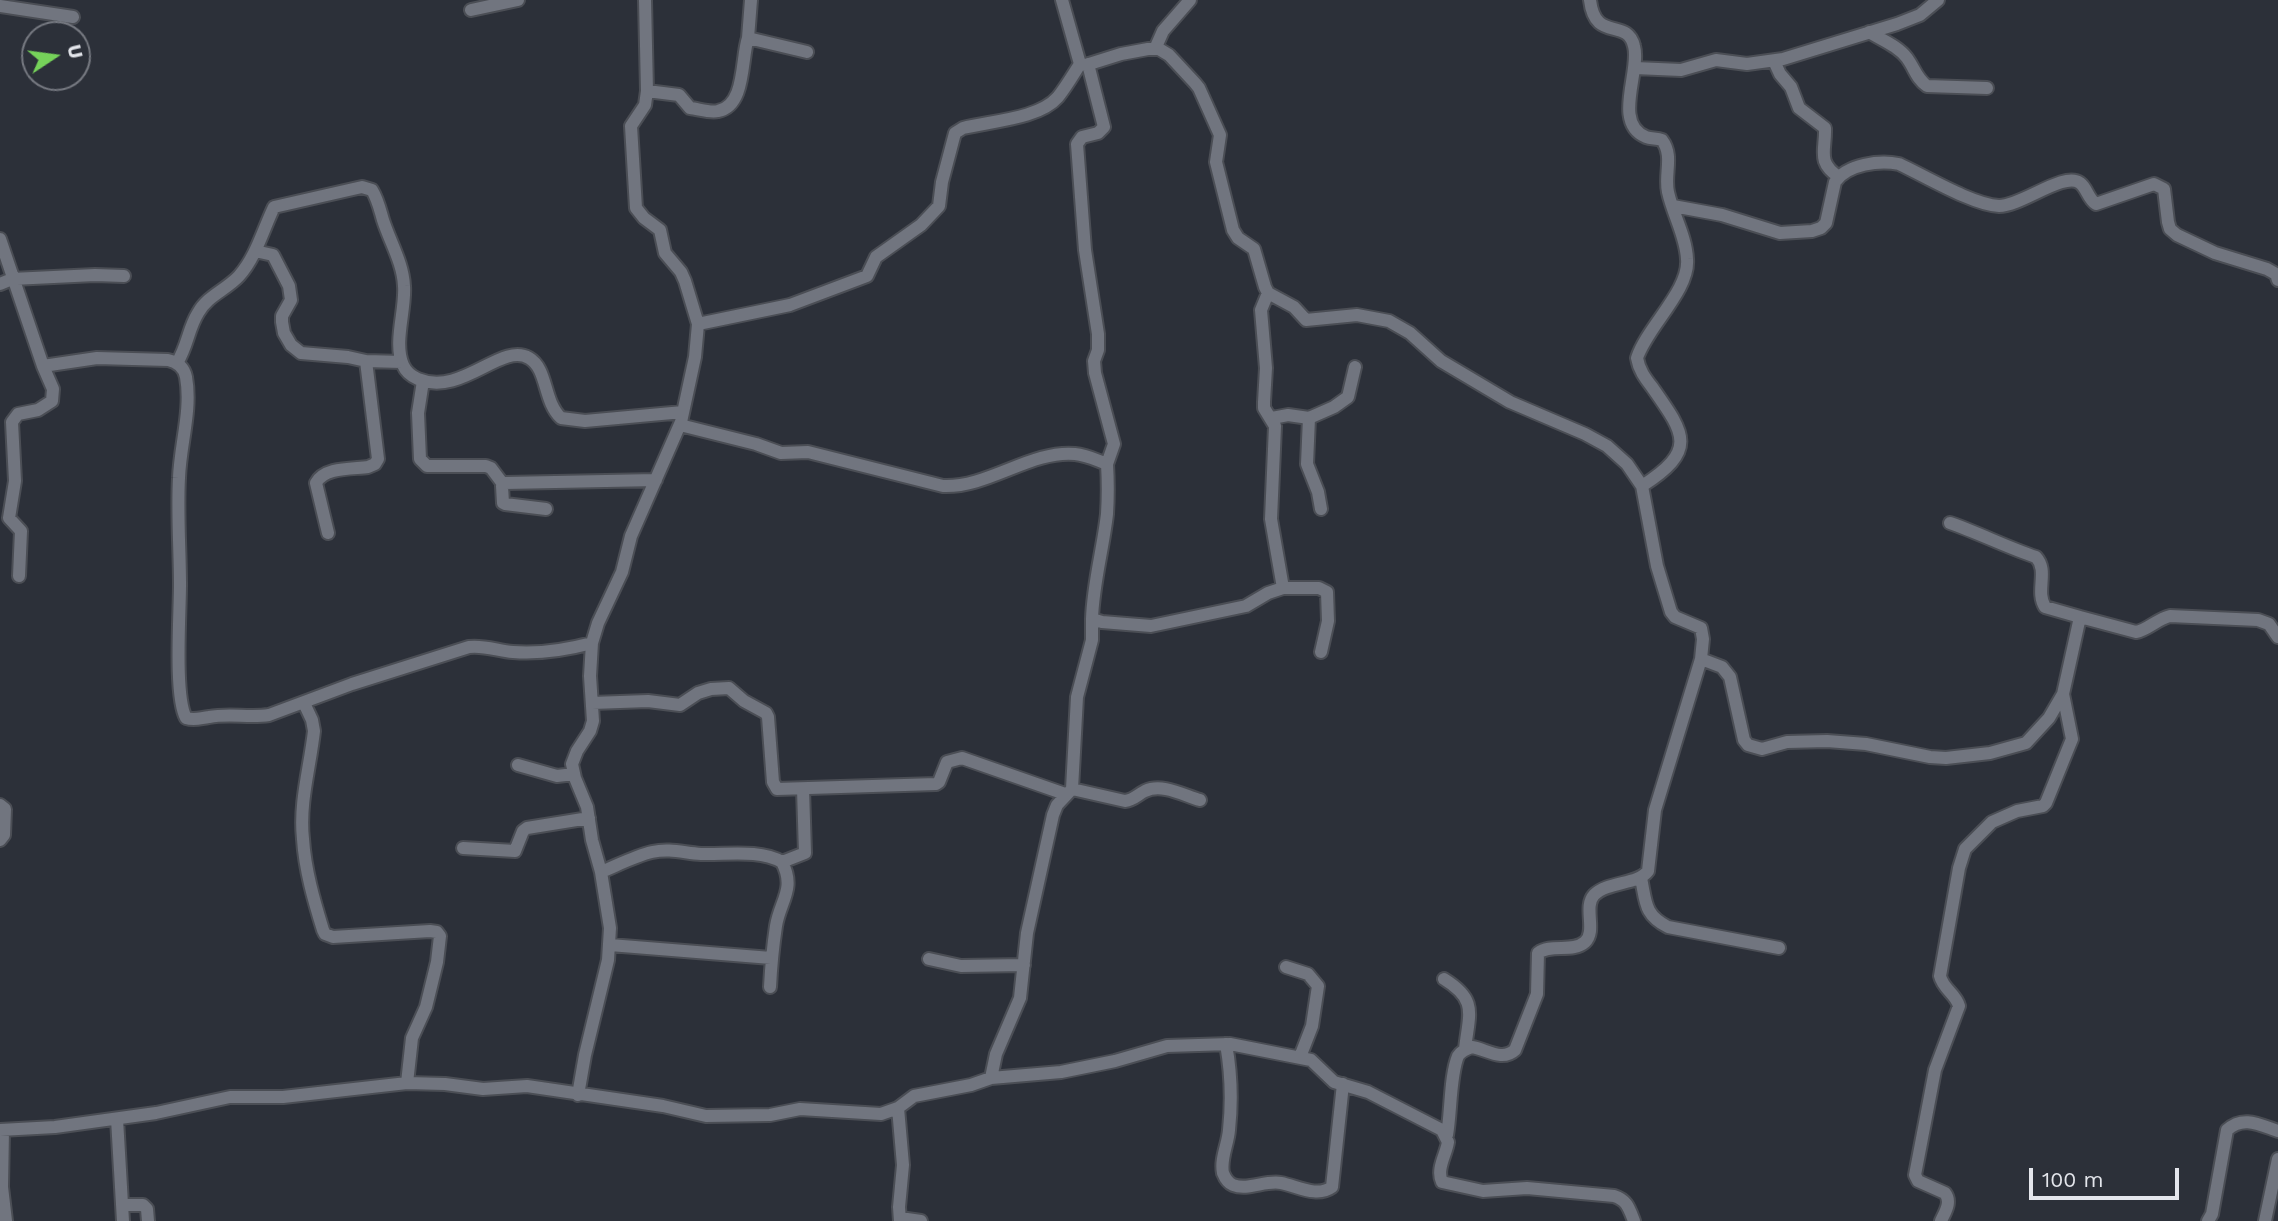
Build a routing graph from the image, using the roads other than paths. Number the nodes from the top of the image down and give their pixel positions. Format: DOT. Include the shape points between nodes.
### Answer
graph roads {
  1 [pos="518,0"];
  2 [pos="645,0"];
  3 [pos="751,0"];
  4 [pos="1062,0"];
  5 [pos="1190,0"];
  6 [pos="1590,0"];
  7 [pos="1938,0"];
  8 [pos="0,6"];
  9 [pos="471,10"];
  10 [pos="73,17"];
  11 [pos="1869,33"];
  12 [pos="748,38"];
  13 [pos="1155,49"];
  14 [pos="807,52"];
  15 [pos="1774,61"];
  16 [pos="1084,64"];
  17 [pos="1635,68"];
  18 [pos="1987,88"];
  19 [pos="647,91"];
  20 [pos="1839,177"];
  21 [pos="1672,206"];
  22 [pos="0,239"];
  23 [pos="255,251"];
  24 [pos="124,276"];
  25 [pos="6,281"];
  26 [pos="2278,281"];
  27 [pos="1268,293"];
  28 [pos="698,324"];
  29 [pos="366,361"];
  30 [pos="402,362"];
  31 [pos="177,363"];
  32 [pos="43,366"];
  33 [pos="1355,367"];
  34 [pos="423,381"];
  35 [pos="683,412"];
  36 [pos="1272,418"];
  37 [pos="1309,418"];
  38 [pos="680,425"];
  39 [pos="1107,464"];
  40 [pos="656,480"];
  41 [pos="503,484"];
  42 [pos="1642,486"];
  43 [pos="6,508"];
  44 [pos="546,509"];
  45 [pos="1321,509"];
  46 [pos="1950,523"];
  47 [pos="328,533"];
  48 [pos="19,576"];
  49 [pos="1283,588"];
  50 [pos="2080,618"];
  51 [pos="1092,619"];
  52 [pos="2278,637"];
  53 [pos="592,643"];
  54 [pos="1321,652"];
  55 [pos="1701,659"];
  56 [pos="2063,694"];
  57 [pos="303,703"];
  58 [pos="592,703"];
  59 [pos="519,765"];
  60 [pos="574,774"];
  61 [pos="803,789"];
  62 [pos="1069,792"];
  63 [pos="1199,800"];
  64 [pos="0,805"];
  65 [pos="589,818"];
  66 [pos="0,839"];
  67 [pos="463,848"];
  68 [pos="782,862"];
  69 [pos="601,872"];
  70 [pos="1642,878"];
  71 [pos="610,945"];
  72 [pos="1779,948"];
  73 [pos="771,958"];
  74 [pos="929,959"];
  75 [pos="1024,965"];
  76 [pos="1286,967"];
  77 [pos="1444,979"];
  78 [pos="770,987"];
  79 [pos="1226,1044"];
  80 [pos="1465,1049"];
  81 [pos="1300,1057"];
  82 [pos="991,1078"];
  83 [pos="407,1083"];
  84 [pos="1343,1084"];
  85 [pos="578,1095"];
  86 [pos="898,1108"];
  87 [pos="117,1119"];
  88 [pos="2,1130"];
  89 [pos="2278,1131"];
  90 [pos="1447,1135"];
  91 [pos="2278,1159"];
  92 [pos="123,1205"];
  93 [pos="1631,1217"];
  94 [pos="900,1220"];
  95 [pos="6,1221"];
  96 [pos="123,1221"];
  97 [pos="148,1221"];
  98 [pos="921,1221"];
  99 [pos="1941,1221"];
  100 [pos="2208,1221"];
  101 [pos="2265,1221"];
  1 -- 9 [label="street"];
  2 -- 19 [label="street"];
  3 -- 12 [label="street"];
  4 -- 16 [label="street"];
  5 -- 13 [label="street" via="1163,31"];
  6 -- 17 [label="street" via="1600,25 1632,39"];
  7 -- 11 [label="street" via="1920,15"];
  8 -- 10 [label="street"];
  11 -- 15 [label="street"];
  11 -- 18 [label="street" via="1896,47 1927,86"];
  12 -- 14 [label="street"];
  12 -- 19 [label="street" via="741,89 719,111 690,108 679,95"];
  13 -- 16 [label="street"];
  13 -- 27 [label="street" via="1164,51 1199,88 1220,135 1216,162 1233,230 1254,249"];
  15 -- 17 [label="street" via="1716,60 1668,71"];
  15 -- 20 [label="street" via="1799,108 1825,128 1825,165"];
  16 -- 28 [label="street" via="1046,106 955,133 939,206 876,257 867,276 790,305"];
  16 -- 39 [label="street" via="1104,127 1082,136 1077,144 1085,250 1098,334 1095,373 1114,444"];
  17 -- 21 [label="street" via="1629,100 1632,122 1644,136 1662,140 1667,146 1667,189"];
  19 -- 28 [label="street" via="645,105 631,126 636,208 660,230 664,253 681,272"];
  20 -- 21 [label="street" via="1826,223 1818,230 1780,233"];
  20 -- 26 [label="street" via="1888,161 2002,206 2066,179 2082,184 2096,204 2159,184 2167,197 2168,222 2177,235 2267,269"];
  21 -- 42 [label="street" via="1688,272 1637,358 1641,372 1676,423 1681,446 1673,462"];
  22 -- 25 [label="street"];
  23 -- 29 [label="street" via="273,254 289,286 291,300 282,322 291,345 301,354"];
  23 -- 30 [label="street" via="274,207 362,187 372,190 404,286"];
  23 -- 31 [label="street" via="238,277 198,311"];
  24 -- 25 [label="street"];
  25 -- 32 [label="street"];
  27 -- 36 [label="street" via="1261,310 1264,402"];
  27 -- 42 [label="street" via="1294,307 1306,320 1357,315 1400,326 1441,361 1494,393 1606,446 1627,464"];
  28 -- 35 [label="street"];
  29 -- 30 [label="street"];
  29 -- 47 [label="street" via="378,459 368,467 317,478"];
  30 -- 34 [label="street" via="407,373"];
  31 -- 32 [label="street" via="97,358"];
  31 -- 57 [label="street" via="187,380 178,478 182,709 186,718 194,720 221,715 255,717"];
  32 -- 43 [label="street" via="52,401 18,414 12,422 15,481"];
  33 -- 37 [label="street" via="1348,397"];
  34 -- 35 [label="street" via="456,380 501,358 522,356 541,373 550,405 561,418 585,421"];
  34 -- 41 [label="street" via="418,413 423,463 486,466"];
  35 -- 38 [label="street"];
  36 -- 37 [label="street"];
  36 -- 49 [label="street" via="1271,519"];
  37 -- 45 [label="street" via="1307,464"];
  38 -- 39 [label="street" via="782,453 808,452 943,486 973,483 1056,455 1081,455"];
  38 -- 40 [label="street"];
  39 -- 51 [label="street" via="1107,513"];
  40 -- 41 [label="street"];
  40 -- 53 [label="street"];
  41 -- 44 [label="street" via="503,503"];
  42 -- 55 [label="street" via="1671,612 1701,628"];
  43 -- 48 [label="street" via="22,541"];
  46 -- 50 [label="street" via="2036,557 2042,569 2042,603"];
  49 -- 51 [label="street" via="1246,606 1151,626"];
  49 -- 54 [label="street" via="1327,592 1328,621"];
  50 -- 52 [label="street" via="2136,632 2170,616 2258,620 2269,624"];
  50 -- 56 [label="street"];
  51 -- 62 [label="street" via="1092,640 1077,697"];
  53 -- 57 [label="street" via="540,653 469,647"];
  53 -- 58 [label="street"];
  55 -- 56 [label="street" via="1726,670 1744,740 1762,749 1787,742 1827,741 1895,748 1930,757 1990,753 2026,743"];
  55 -- 70 [label="street" via="1655,810 1648,871"];
  56 -- 99 [label="street" via="2072,739 2046,803 1992,822 1961,856 1940,976 1959,1006 1935,1070 1915,1175 1948,1196"];
  57 -- 83 [label="street" via="314,731 302,838 323,930 333,937 430,931 440,936 426,1007 412,1038"];
  58 -- 60 [label="street" via="593,721 572,764"];
  58 -- 61 [label="street" via="680,705 698,693 729,688 768,717 774,785 777,789"];
  59 -- 60 [label="street" via="557,776"];
  60 -- 65 [label="street"];
  61 -- 62 [label="street" via="936,784 947,762 962,758"];
  61 -- 68 [label="street" via="805,853"];
  62 -- 63 [label="street" via="1130,801 1145,791 1166,789"];
  62 -- 75 [label="street" via="1054,816"];
  64 -- 66 [label="street" via="6,816"];
  65 -- 67 [label="street" via="527,828 515,852"];
  65 -- 69 [label="street"];
  68 -- 69 [label="street" via="736,853 668,850"];
  68 -- 73 [label="street" via="788,892"];
  69 -- 71 [label="street"];
  70 -- 72 [label="street" via="1648,909 1657,922"];
  70 -- 80 [label="street" via="1593,896 1585,942 1538,953 1537,994 1515,1050 1504,1056"];
  71 -- 73 [label="street"];
  71 -- 85 [label="street"];
  73 -- 78 [label="street"];
  74 -- 75 [label="street" via="961,966"];
  75 -- 82 [label="street" via="1020,998"];
  76 -- 81 [label="street" via="1308,974 1318,986 1312,1026"];
  77 -- 80 [label="street" via="1468,1000"];
  79 -- 81 [label="street"];
  79 -- 82 [label="street" via="1167,1046 1061,1072"];
  79 -- 84 [label="street" via="1230,1099 1223,1165 1226,1179 1235,1186 1277,1182 1322,1192 1332,1187"];
  80 -- 90 [label="street" via="1458,1057"];
  81 -- 84 [label="street"];
  82 -- 86 [label="street" via="914,1096"];
  83 -- 85 [label="street" via="483,1089 527,1086"];
  83 -- 87 [label="street" via="283,1097 230,1097"];
  84 -- 90 [label="street" via="1368,1092"];
  85 -- 86 [label="street" via="706,1116 770,1115 800,1109 870,1114"];
  86 -- 94 [label="street" via="903,1165"];
  87 -- 88 [label="street"];
  87 -- 92 [label="street"];
  88 -- 95 [label="street"];
  89 -- 100 [label="street" via="2246,1121 2227,1130"];
  90 -- 93 [label="street" via="1439,1172 1442,1182 1483,1191 1527,1188 1614,1196 1623,1199"];
  91 -- 101 [label="street"];
  92 -- 96 [label="street"];
  92 -- 97 [label="street" via="143,1205"];
  94 -- 98 [label="street"];
}
